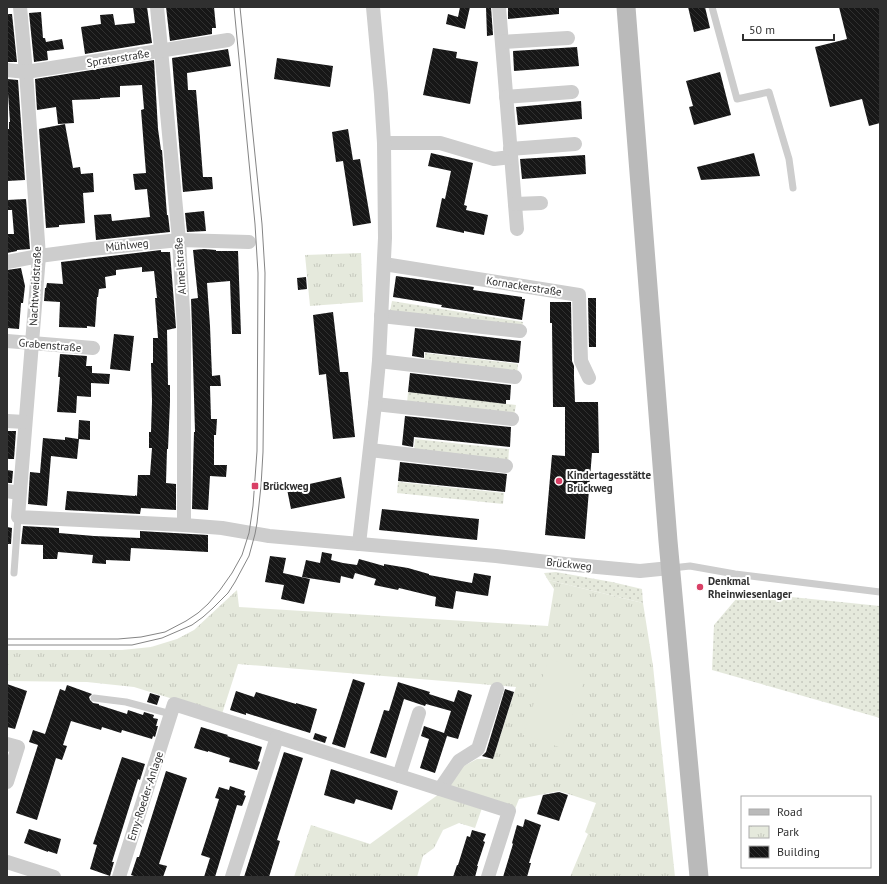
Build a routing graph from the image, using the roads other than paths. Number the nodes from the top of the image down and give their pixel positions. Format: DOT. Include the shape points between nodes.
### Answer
graph roads {
  1 [pos="20,7"];
  2 [pos="157,7"];
  3 [pos="373,7"];
  4 [pos="499,7"];
  5 [pos="626,7"];
  6 [pos="712,7"];
  7 [pos="568,38"];
  8 [pos="228,40"];
  9 [pos="502,42"];
  10 [pos="161,51"];
  11 [pos="7,70"];
  12 [pos="26,72"];
  13 [pos="572,92"];
  14 [pos="506,97"];
  15 [pos="384,143"];
  16 [pos="575,144"];
  17 [pos="511,153"];
  18 [pos="793,188"];
  19 [pos="541,203"];
  20 [pos="515,204"];
  21 [pos="516,229"];
  22 [pos="179,240"];
  23 [pos="249,242"];
  24 [pos="39,256"];
  25 [pos="7,262"];
  26 [pos="384,264"];
  27 [pos="381,316"];
  28 [pos="520,331"];
  29 [pos="7,341"];
  30 [pos="32,343"];
  31 [pos="93,348"];
  32 [pos="379,362"];
  33 [pos="515,377"];
  34 [pos="589,378"];
  35 [pos="376,404"];
  36 [pos="512,419"];
  37 [pos="7,420"];
  38 [pos="25,422"];
  39 [pos="370,450"];
  40 [pos="506,466"];
  41 [pos="13,492"];
  42 [pos="18,517"];
  43 [pos="184,525"];
  44 [pos="359,544"];
  45 [pos="670,568"];
  46 [pos="14,573"];
  47 [pos="880,592"];
  48 [pos="496,689"];
  49 [pos="94,698"];
  50 [pos="419,713"];
  51 [pos="171,714"];
  52 [pos="277,737"];
  53 [pos="7,744"];
  54 [pos="399,776"];
  55 [pos="7,782"];
  56 [pos="440,789"];
  57 [pos="7,862"];
  58 [pos="54,877"];
  59 [pos="119,877"];
  60 [pos="232,877"];
  61 [pos="488,877"];
  62 [pos="699,877"];
  1 -- 12 [label="street, Nachtweidstraße"];
  2 -- 10 [label="street, Almelstraße"];
  3 -- 15 [label="street"];
  4 -- 9 [label="street"];
  5 -- 45 [label="street"];
  6 -- 18 [label="lane" via="737,99 769,92 789,159"];
  7 -- 9 [label="street"];
  8 -- 10 [label="street, Spraterstraße"];
  9 -- 14 [label="street"];
  10 -- 12 [label="street, Spraterstraße"];
  10 -- 22 [label="street, Almelstraße"];
  11 -- 12 [label="street, Spraterstraße"];
  12 -- 24 [label="street, Nachtweidstraße"];
  13 -- 14 [label="street"];
  14 -- 17 [label="street"];
  15 -- 17 [label="street" via="440,143 494,159"];
  15 -- 26 [label="street"];
  16 -- 17 [label="street"];
  17 -- 20 [label="street"];
  19 -- 20 [label="street"];
  20 -- 21 [label="street"];
  22 -- 23 [label="street, Mühlweg"];
  22 -- 24 [label="street, Mühlweg"];
  22 -- 43 [label="street, Almelstraße" via="184,328"];
  24 -- 25 [label="street, Mühlweg"];
  24 -- 30 [label="street, Nachtweidstraße"];
  26 -- 27 [label="street"];
  26 -- 34 [label="street, Kornackerstraße" via="580,295 581,361"];
  27 -- 28 [label="street"];
  27 -- 32 [label="street"];
  29 -- 30 [label="street, Grabenstraße"];
  30 -- 31 [label="street, Grabenstraße"];
  30 -- 38 [label="street, Nachtweidstraße"];
  32 -- 33 [label="street"];
  32 -- 35 [label="street"];
  35 -- 36 [label="street"];
  35 -- 39 [label="street"];
  37 -- 38 [label="street"];
  38 -- 41 [label="street, Nachtweidstraße"];
  39 -- 40 [label="street"];
  39 -- 44 [label="street"];
  41 -- 42 [label="street, Nachtweidstraße"];
  42 -- 43 [label="street, Brückweg"];
  42 -- 46 [label="lane"];
  43 -- 44 [label="street, Brückweg"];
  44 -- 45 [label="street, Brückweg" via="640,571"];
  45 -- 47 [label="lane, Brückweg" via="690,566"];
  45 -- 62 [label="street"];
  48 -- 56 [label="street" via="478,749 458,761"];
  49 -- 51 [label="lane" via="126,702"];
  50 -- 54 [label="street"];
  51 -- 52 [label="street" via="174,704"];
  51 -- 59 [label="street, Emy-Roeder-Anlage"];
  52 -- 54 [label="street"];
  52 -- 60 [label="street"];
  53 -- 55 [label="street" via="18,747"];
  54 -- 56 [label="street"];
  56 -- 61 [label="street" via="509,811"];
  57 -- 58 [label="street"];
}
